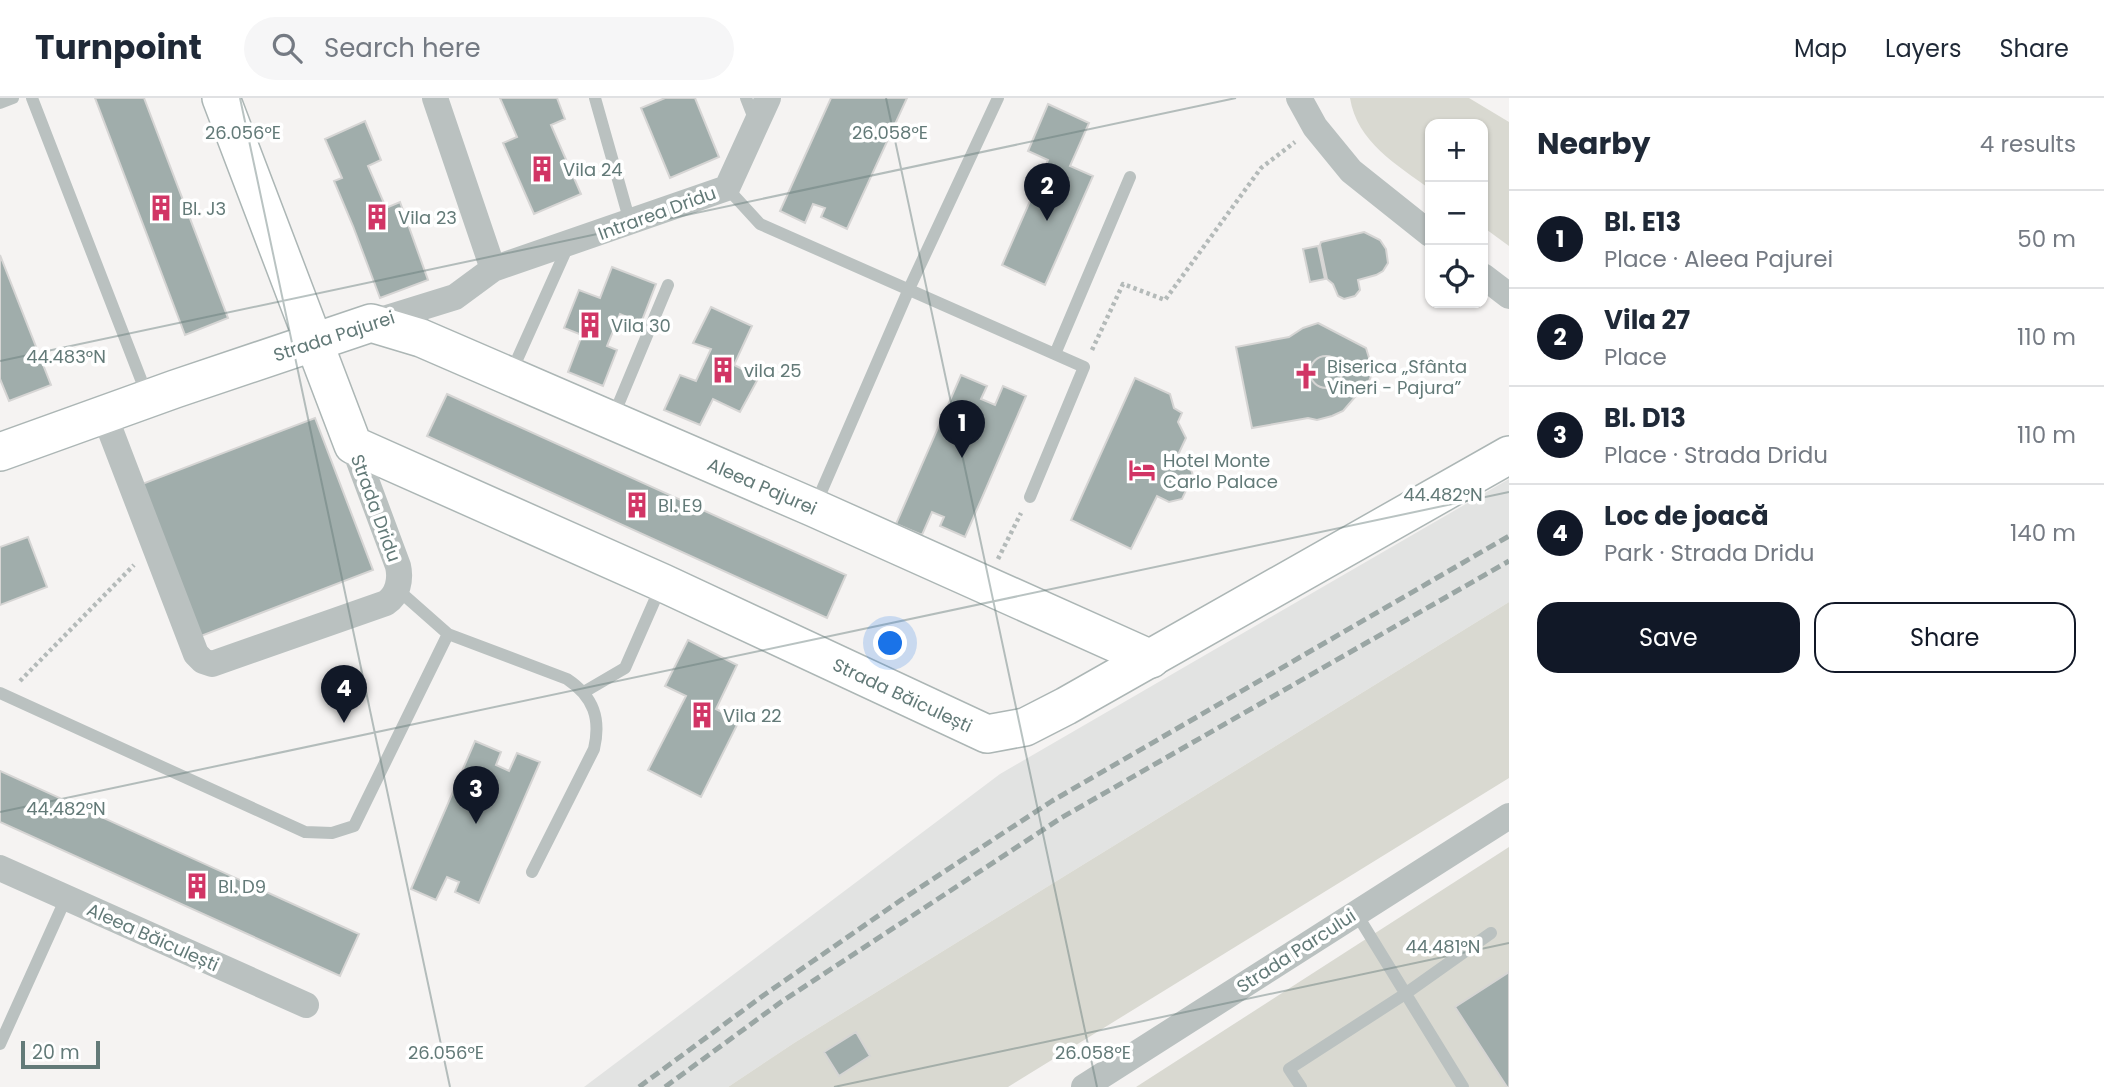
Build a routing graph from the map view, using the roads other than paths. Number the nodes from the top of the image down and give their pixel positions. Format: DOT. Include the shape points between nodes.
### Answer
graph roads {
  1 [pos="13,98"];
  2 [pos="32,98"];
  3 [pos="221,98"];
  4 [pos="435,98"];
  5 [pos="594,98"];
  6 [pos="746,98"];
  7 [pos="768,98"];
  8 [pos="998,98"];
  9 [pos="1299,98"];
  10 [pos="1316,98"];
  11 [pos="0,103"];
  12 [pos="756,124"];
  13 [pos="1315,127"];
  14 [pos="1130,177"];
  15 [pos="727,188"];
  16 [pos="630,222"];
  17 [pos="1425,230"];
  18 [pos="569,244"];
  19 [pos="493,269"];
  20 [pos="1488,280"];
  21 [pos="668,285"];
  22 [pos="909,289"];
  23 [pos="1509,296"];
  24 [pos="371,323"];
  25 [pos="313,342"];
  26 [pos="1055,354"];
  27 [pos="510,376"];
  28 [pos="148,398"];
  29 [pos="104,414"];
  30 [pos="611,421"];
  31 [pos="353,445"];
  32 [pos="0,452"];
  33 [pos="1509,455"];
  34 [pos="1030,497"];
  35 [pos="814,508"];
  36 [pos="663,583"];
  37 [pos="397,589"];
  38 [pos="448,635"];
  39 [pos="1151,659"];
  40 [pos="584,692"];
  41 [pos="3,694"];
  42 [pos="1509,816"];
  43 [pos="0,868"];
  44 [pos="532,873"];
  45 [pos="66,898"];
  46 [pos="1356,913"];
  47 [pos="1491,933"];
  48 [pos="1405,994"];
  49 [pos="306,1005"];
  50 [pos="0,1044"];
  51 [pos="1084,1087"];
  52 [pos="1301,1087"];
  53 [pos="1463,1087"];
  1 -- 11 [label="lane"];
  2 -- 28 [label="lane"];
  3 -- 25 [label="street, Strada Dridu"];
  4 -- 19 [label="street"];
  5 -- 16 [label="lane"];
  6 -- 12 [label="lane"];
  7 -- 12 [label="street, Intrarea Dridu"];
  8 -- 22 [label="lane"];
  9 -- 13 [label="street"];
  10 -- 13 [label="street"];
  12 -- 15 [label="street, Intrarea Dridu"];
  13 -- 17 [label="street" via="1351,171"];
  14 -- 26 [label="lane"];
  15 -- 16 [label="street, Intrarea Dridu"];
  15 -- 22 [label="lane" via="760,224"];
  16 -- 18 [label="street, Intrarea Dridu"];
  18 -- 19 [label="street, Intrarea Dridu"];
  18 -- 27 [label="lane"];
  19 -- 24 [label="street, Strada Pajurei" via="455,296"];
  20 -- 23 [label="street"];
  21 -- 30 [label="lane"];
  22 -- 26 [label="lane"];
  22 -- 35 [label="lane"];
  24 -- 25 [label="street, Strada Pajurei"];
  24 -- 27 [label="street, Aleea Pajurei" via="421,338"];
  25 -- 28 [label="street, Strada Pajurei"];
  25 -- 31 [label="street, Strada Dridu"];
  26 -- 34 [label="lane" via="1084,366"];
  27 -- 30 [label="street, Aleea Pajurei"];
  28 -- 29 [label="street, Strada Pajurei"];
  29 -- 32 [label="street, Strada Pajurei"];
  29 -- 37 [label="street" via="202,660 212,664 389,602"];
  30 -- 35 [label="street, Aleea Pajurei"];
  31 -- 36 [label="street, Strada Băiculești"];
  31 -- 37 [label="street, Strada Dridu" via="398,566"];
  33 -- 39 [label="street, Strada Băiculești"];
  35 -- 39 [label="street, Aleea Pajurei"];
  36 -- 39 [label="street, Strada Băiculești" via="987,734 1025,727"];
  36 -- 40 [label="lane" via="625,668"];
  37 -- 38 [label="lane"];
  38 -- 40 [label="lane" via="566,679"];
  38 -- 41 [label="lane" via="354,826 332,833 305,832"];
  40 -- 44 [label="lane" via="596,715 594,749"];
  42 -- 46 [label="street, Strada Parcului"];
  43 -- 45 [label="street, Aleea Băiculești"];
  45 -- 49 [label="street, Aleea Băiculești"];
  45 -- 50 [label="lane"];
  46 -- 48 [label="lane"];
  46 -- 51 [label="street, Strada Parcului"];
  47 -- 48 [label="lane"];
  48 -- 52 [label="lane" via="1289,1069"];
  48 -- 53 [label="lane"];
}
